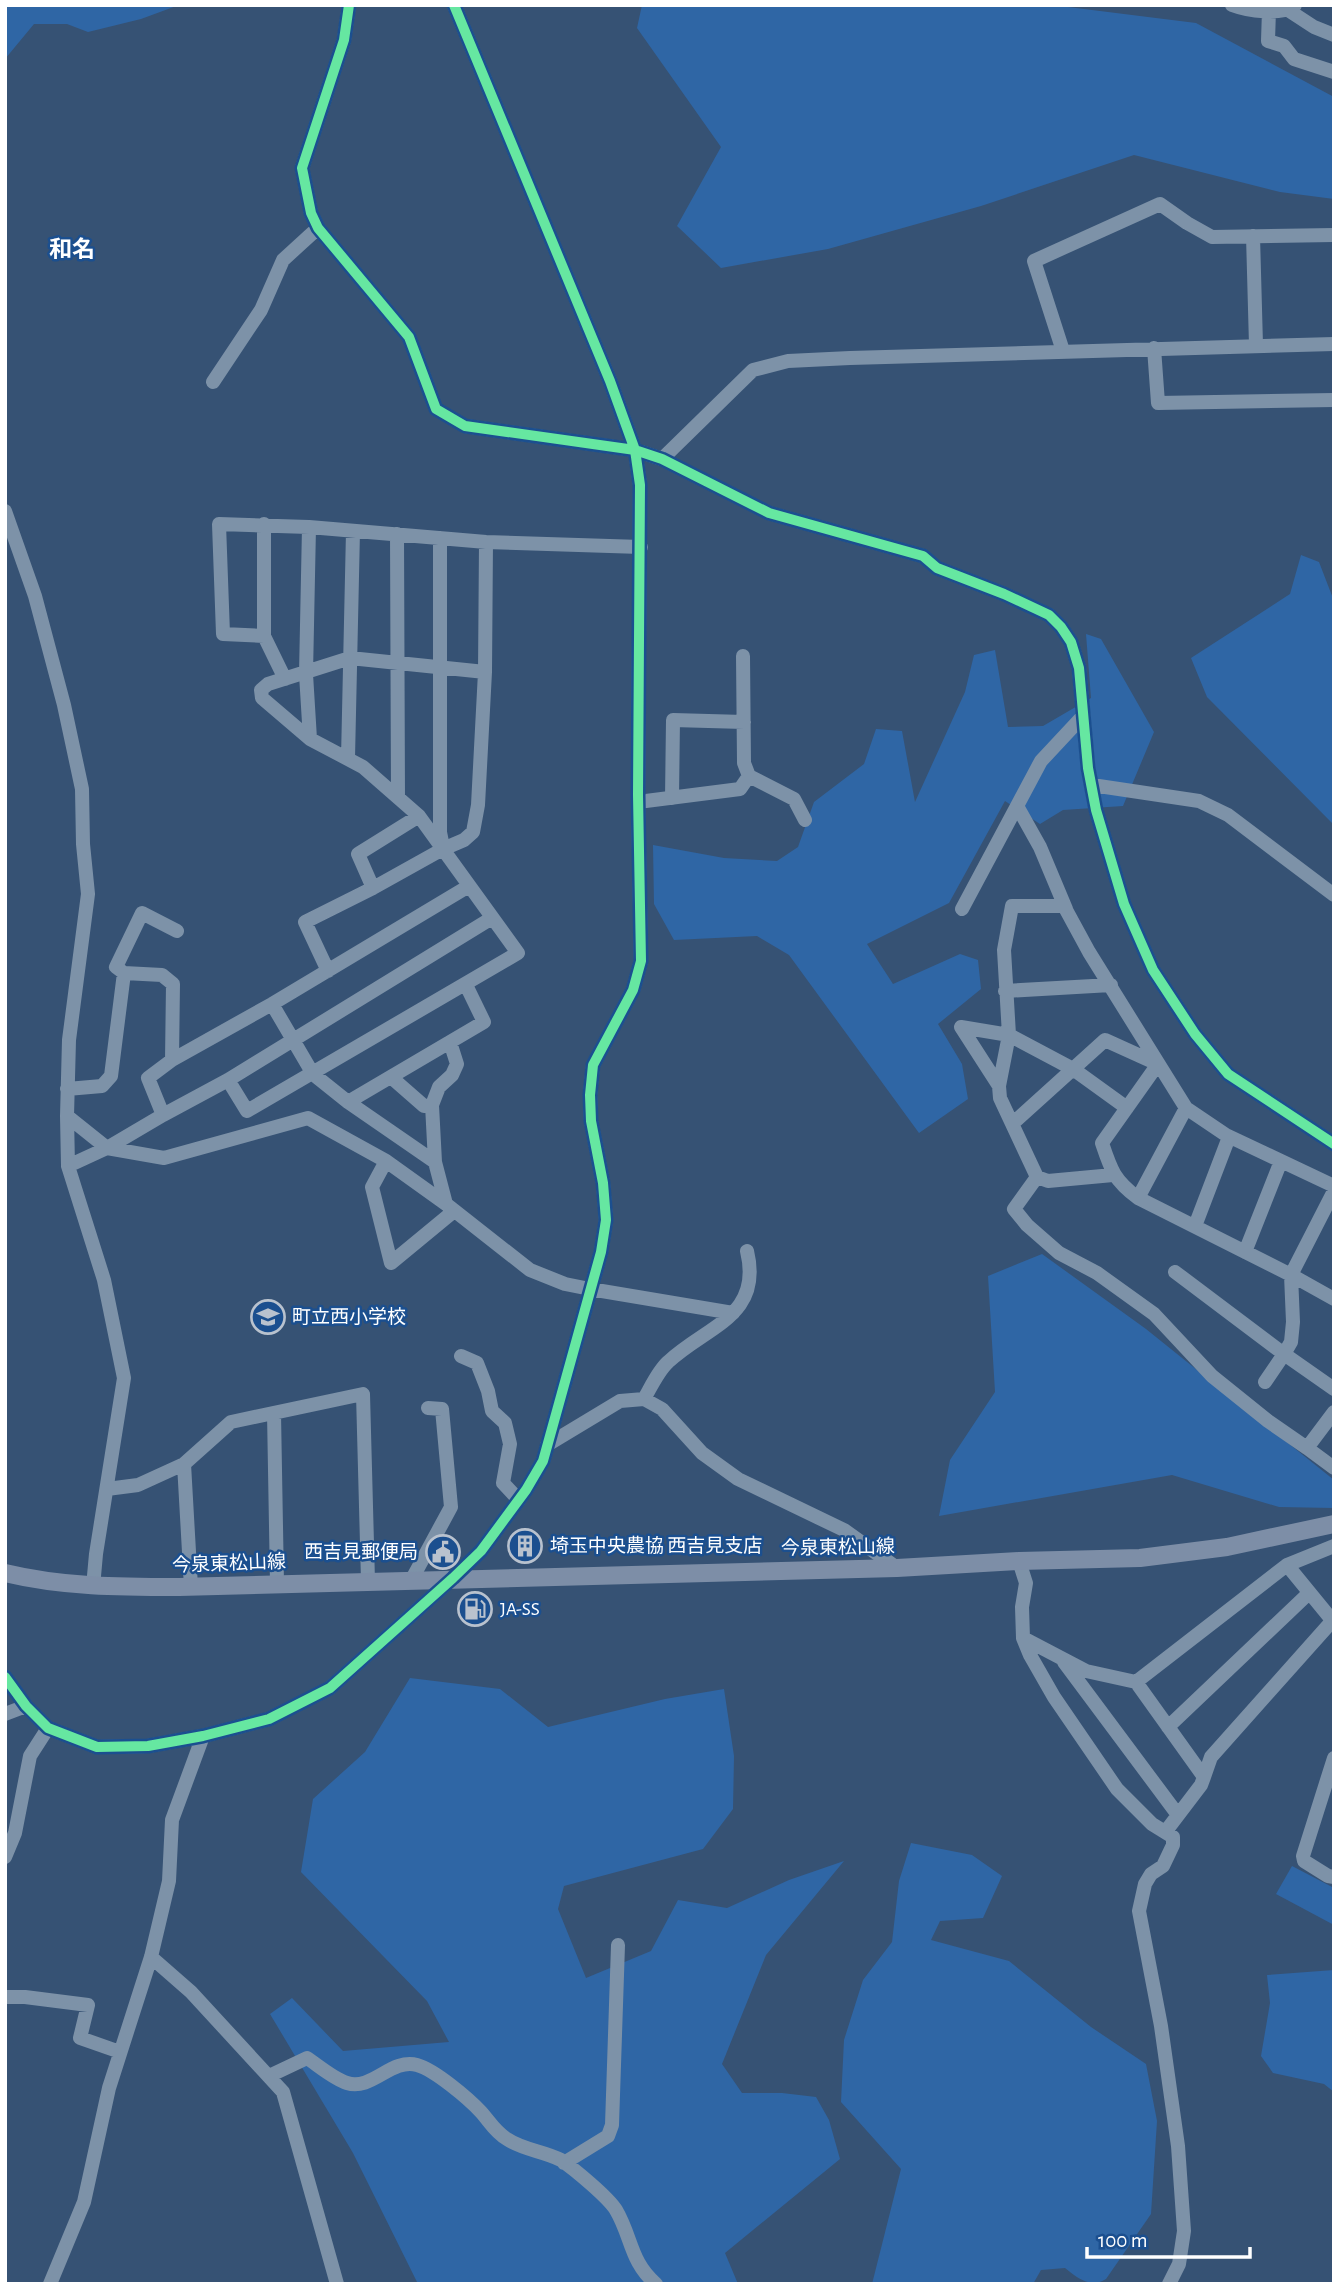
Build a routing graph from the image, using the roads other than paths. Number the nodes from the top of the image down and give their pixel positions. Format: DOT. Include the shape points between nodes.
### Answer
graph roads {
  1 [pos="349,5"];
  2 [pos="454,5"];
  3 [pos="1231,5"];
  4 [pos="1292,8"];
  5 [pos="1269,10"];
  6 [pos="1334,35"];
  7 [pos="1334,72"];
  8 [pos="318,228"];
  9 [pos="1334,234"];
  10 [pos="1253,236"];
  11 [pos="1334,344"];
  12 [pos="1255,345"];
  13 [pos="1154,348"];
  14 [pos="1063,351"];
  15 [pos="213,382"];
  16 [pos="1334,400"];
  17 [pos="635,450"];
  18 [pos="662,459"];
  19 [pos="5,511"];
  20 [pos="264,524"];
  21 [pos="309,527"];
  22 [pos="353,531"];
  23 [pos="397,534"];
  24 [pos="440,538"];
  25 [pos="486,542"];
  26 [pos="641,547"];
  27 [pos="264,636"];
  28 [pos="743,656"];
  29 [pos="350,658"];
  30 [pos="397,662"];
  31 [pos="441,668"];
  32 [pos="485,672"];
  33 [pos="306,674"];
  34 [pos="285,680"];
  35 [pos="1083,716"];
  36 [pos="744,722"];
  37 [pos="310,739"];
  38 [pos="348,758"];
  39 [pos="749,776"];
  40 [pos="1092,785"];
  41 [pos="398,797"];
  42 [pos="672,798"];
  43 [pos="638,802"];
  44 [pos="1017,806"];
  45 [pos="419,816"];
  46 [pos="804,820"];
  47 [pos="443,849"];
  48 [pos="469,886"];
  49 [pos="373,888"];
  50 [pos="1334,895"];
  51 [pos="962,909"];
  52 [pos="1066,909"];
  53 [pos="492,918"];
  54 [pos="177,931"];
  55 [pos="328,971"];
  56 [pos="124,974"];
  57 [pos="467,985"];
  58 [pos="1111,985"];
  59 [pos="1005,991"];
  60 [pos="272,1004"];
  61 [pos="1009,1035"];
  62 [pos="293,1038"];
  63 [pos="450,1042"];
  64 [pos="172,1060"];
  65 [pos="1158,1064"];
  66 [pos="1073,1069"];
  67 [pos="313,1074"];
  68 [pos="392,1078"];
  69 [pos="228,1080"];
  70 [pos="999,1086"];
  71 [pos="67,1088"];
  72 [pos="348,1102"];
  73 [pos="432,1105"];
  74 [pos="1127,1108"];
  75 [pos="1186,1108"];
  76 [pos="163,1115"];
  77 [pos="66,1116"];
  78 [pos="1012,1125"];
  79 [pos="1229,1137"];
  80 [pos="1334,1144"];
  81 [pos="107,1148"];
  82 [pos="386,1161"];
  83 [pos="1281,1161"];
  84 [pos="435,1162"];
  85 [pos="68,1166"];
  86 [pos="1113,1175"];
  87 [pos="1037,1177"];
  88 [pos="1334,1188"];
  89 [pos="1138,1198"];
  90 [pos="450,1208"];
  91 [pos="1195,1226"];
  92 [pos="747,1251"];
  93 [pos="1245,1252"];
  94 [pos="1175,1272"];
  95 [pos="1291,1275"];
  96 [pos="590,1289"];
  97 [pos="1334,1299"];
  98 [pos="733,1313"];
  99 [pos="1284,1354"];
  100 [pos="461,1356"];
  101 [pos="1265,1382"];
  102 [pos="1334,1388"];
  103 [pos="644,1398"];
  104 [pos="428,1408"];
  105 [pos="1334,1412"];
  106 [pos="274,1413"];
  107 [pos="547,1445"];
  108 [pos="1307,1448"];
  109 [pos="184,1464"];
  110 [pos="1334,1468"];
  111 [pos="107,1489"];
  112 [pos="519,1500"];
  113 [pos="1334,1524"];
  114 [pos="1334,1546"];
  115 [pos="1019,1561"];
  116 [pos="1287,1564"];
  117 [pos="897,1568"];
  118 [pos="5,1573"];
  119 [pos="453,1578"];
  120 [pos="412,1579"];
  121 [pos="368,1581"];
  122 [pos="277,1583"];
  123 [pos="93,1587"];
  124 [pos="191,1587"];
  125 [pos="1309,1594"];
  126 [pos="1333,1620"];
  127 [pos="1023,1638"];
  128 [pos="1061,1658"];
  129 [pos="5,1677"];
  130 [pos="1136,1682"];
  131 [pos="26,1706"];
  132 [pos="5,1714"];
  133 [pos="1168,1727"];
  134 [pos="48,1728"];
  135 [pos="203,1735"];
  136 [pos="1334,1758"];
  137 [pos="1204,1777"];
  138 [pos="1178,1815"];
  139 [pos="1166,1831"];
  140 [pos="5,1857"];
  141 [pos="1334,1877"];
  142 [pos="618,1945"];
  143 [pos="151,1956"];
  144 [pos="5,1997"];
  145 [pos="120,2052"];
  146 [pos="269,2076"];
  147 [pos="564,2162"];
  148 [pos="50,2284"];
  149 [pos="337,2284"];
  150 [pos="656,2284"];
  151 [pos="1169,2284"];
  1 -- 8 [label="street" via="344,40 302,169"];
  2 -- 17 [label="street"];
  3 -- 5 [label="street"];
  4 -- 5 [label="street"];
  4 -- 6 [label="street" via="1314,27"];
  5 -- 7 [label="street" via="1268,41 1283,46 1294,59"];
  8 -- 15 [label="street" via="283,260 261,310"];
  8 -- 17 [label="street" via="409,337 436,410 465,426"];
  9 -- 10 [label="street"];
  10 -- 12 [label="street"];
  10 -- 14 [label="street" via="1212,237 1160,204 1034,261"];
  11 -- 12 [label="street"];
  12 -- 13 [label="street"];
  13 -- 14 [label="street"];
  13 -- 16 [label="street" via="1158,403"];
  14 -- 18 [label="street" via="767,365 753,370"];
  17 -- 18 [label="street"];
  17 -- 26 [label="street"];
  18 -- 35 [label="street" via="769,513 923,556 937,568 1049,615 1071,642 1079,668"];
  19 -- 71 [label="street" via="35,596 82,789 88,894"];
  20 -- 21 [label="street"];
  20 -- 27 [label="street"];
  20 -- 27 [label="street" via="219,524 223,634"];
  21 -- 22 [label="street"];
  21 -- 33 [label="street"];
  22 -- 23 [label="street"];
  22 -- 29 [label="street"];
  23 -- 24 [label="street"];
  23 -- 30 [label="street"];
  24 -- 25 [label="street"];
  24 -- 31 [label="street"];
  25 -- 26 [label="street"];
  25 -- 32 [label="street"];
  26 -- 43 [label="street"];
  27 -- 34 [label="street"];
  28 -- 36 [label="street"];
  29 -- 30 [label="street"];
  29 -- 33 [label="street"];
  29 -- 38 [label="street"];
  30 -- 31 [label="street"];
  30 -- 41 [label="street"];
  31 -- 32 [label="street"];
  31 -- 47 [label="street"];
  32 -- 47 [label="street" via="473,832"];
  33 -- 34 [label="street"];
  33 -- 37 [label="street"];
  34 -- 37 [label="street" via="268,684 261,690 262,698"];
  35 -- 40 [label="street"];
  35 -- 44 [label="street" via="1041,761"];
  36 -- 39 [label="street" via="744,763"];
  36 -- 42 [label="street" via="673,720"];
  37 -- 38 [label="street"];
  38 -- 41 [label="street"];
  39 -- 42 [label="street" via="740,789"];
  39 -- 46 [label="street" via="794,799"];
  40 -- 50 [label="street" via="1199,801 1228,815"];
  40 -- 80 [label="street" via="1124,904 1153,970 1195,1034 1228,1074"];
  41 -- 45 [label="street"];
  42 -- 43 [label="street"];
  43 -- 96 [label="street" via="641,961 633,990 593,1065 590,1094 606,1220"];
  44 -- 51 [label="street"];
  44 -- 52 [label="street"];
  45 -- 47 [label="street"];
  45 -- 49 [label="street" via="359,854"];
  47 -- 48 [label="street"];
  47 -- 49 [label="street"];
  48 -- 53 [label="street"];
  48 -- 55 [label="street"];
  49 -- 55 [label="street" via="305,922"];
  52 -- 58 [label="street"];
  52 -- 59 [label="street" via="1012,906 1004,950"];
  53 -- 57 [label="street" via="518,953"];
  53 -- 62 [label="street"];
  54 -- 56 [label="street" via="142,913 116,967"];
  55 -- 60 [label="street"];
  56 -- 64 [label="street" via="162,975 173,984"];
  56 -- 71 [label="street" via="111,1076 102,1086"];
  57 -- 63 [label="street" via="484,1022"];
  57 -- 67 [label="street"];
  58 -- 59 [label="street"];
  58 -- 65 [label="street"];
  59 -- 61 [label="street"];
  60 -- 62 [label="street"];
  60 -- 64 [label="street"];
  61 -- 66 [label="street"];
  61 -- 70 [label="street"];
  61 -- 70 [label="street" via="961,1027"];
  62 -- 67 [label="street"];
  62 -- 69 [label="street"];
  63 -- 68 [label="street"];
  63 -- 73 [label="street" via="457,1064"];
  64 -- 76 [label="street" via="148,1078"];
  65 -- 66 [label="street" via="1105,1040"];
  65 -- 74 [label="street"];
  65 -- 75 [label="street"];
  66 -- 74 [label="street"];
  66 -- 78 [label="street"];
  67 -- 69 [label="street" via="247,1111"];
  67 -- 72 [label="street"];
  68 -- 72 [label="street"];
  68 -- 73 [label="street" via="424,1106"];
  69 -- 76 [label="street"];
  70 -- 78 [label="street"];
  71 -- 77 [label="street"];
  72 -- 84 [label="street"];
  73 -- 84 [label="street"];
  74 -- 86 [label="street" via="1102,1143"];
  75 -- 79 [label="street"];
  75 -- 89 [label="street"];
  76 -- 81 [label="street"];
  77 -- 81 [label="street"];
  77 -- 85 [label="street"];
  78 -- 87 [label="street"];
  79 -- 83 [label="street"];
  79 -- 91 [label="street"];
  81 -- 82 [label="street" via="164,1158 308,1118"];
  81 -- 85 [label="street"];
  82 -- 90 [label="street"];
  82 -- 90 [label="street" via="372,1187 391,1263"];
  83 -- 88 [label="street"];
  83 -- 93 [label="street"];
  84 -- 90 [label="street"];
  85 -- 111 [label="street" via="104,1280 124,1378"];
  86 -- 87 [label="street" via="1048,1181"];
  86 -- 89 [label="street"];
  87 -- 108 [label="street" via="1014,1209 1027,1225 1059,1253 1097,1273 1154,1314 1212,1376"];
  88 -- 95 [label="street"];
  89 -- 91 [label="street"];
  90 -- 96 [label="street" via="530,1270"];
  91 -- 93 [label="street"];
  92 -- 98 [label="street" via="750,1287"];
  93 -- 95 [label="street"];
  94 -- 99 [label="street"];
  95 -- 97 [label="street"];
  95 -- 99 [label="street" via="1293,1322"];
  96 -- 98 [label="street"];
  96 -- 107 [label="street"];
  98 -- 103 [label="street" via="667,1362"];
  99 -- 101 [label="street"];
  99 -- 102 [label="street"];
  100 -- 112 [label="street" via="477,1363 492,1411 505,1423 510,1444 503,1483"];
  103 -- 107 [label="street" via="620,1401"];
  103 -- 117 [label="street" via="662,1409 702,1453 738,1479 844,1530"];
  104 -- 120 [label="street" via="442,1409 451,1507"];
  105 -- 108 [label="street"];
  106 -- 109 [label="street" via="231,1422"];
  106 -- 121 [label="street" via="363,1394"];
  106 -- 122 [label="street"];
  107 -- 112 [label="street" via="543,1461"];
  108 -- 110 [label="street"];
  109 -- 111 [label="street" via="138,1485"];
  109 -- 124 [label="street"];
  111 -- 123 [label="street"];
  112 -- 119 [label="street" via="481,1551"];
  113 -- 115 [label="main road, 今泉東松山線" via="1227,1547 1140,1558"];
  114 -- 116 [label="street"];
  115 -- 117 [label="main road, 今泉東松山線"];
  115 -- 127 [label="street" via="1026,1583"];
  116 -- 125 [label="street"];
  116 -- 130 [label="street"];
  117 -- 119 [label="main road, 今泉東松山線"];
  118 -- 123 [label="main road, 今泉東松山線"];
  119 -- 120 [label="main road, 今泉東松山線"];
  119 -- 135 [label="street" via="330,1688 269,1719"];
  120 -- 121 [label="main road, 今泉東松山線"];
  121 -- 122 [label="main road, 今泉東松山線"];
  122 -- 124 [label="main road, 今泉東松山線"];
  123 -- 124 [label="main road, 今泉東松山線"];
  125 -- 126 [label="street"];
  125 -- 133 [label="street"];
  126 -- 137 [label="street" via="1211,1757"];
  127 -- 128 [label="street"];
  127 -- 139 [label="street" via="1054,1698 1117,1789 1152,1824"];
  128 -- 130 [label="street" via="1086,1671"];
  128 -- 138 [label="street"];
  129 -- 131 [label="street"];
  130 -- 133 [label="street"];
  131 -- 132 [label="street"];
  131 -- 134 [label="street"];
  133 -- 137 [label="street"];
  134 -- 135 [label="street" via="97,1747 148,1746"];
  134 -- 140 [label="street" via="30,1756 15,1833"];
  135 -- 143 [label="street" via="172,1820 169,1881"];
  136 -- 141 [label="street" via="1303,1856 1304,1861"];
  137 -- 138 [label="street"];
  138 -- 139 [label="street"];
  139 -- 151 [label="street" via="1173,1837 1173,1845 1163,1866 1145,1884 1139,1911 1178,2146 1184,2231 1179,2264"];
  142 -- 147 [label="street" via="612,2125 608,2136"];
  143 -- 145 [label="street"];
  143 -- 146 [label="street"];
  144 -- 145 [label="street" via="88,2005 80,2038"];
  145 -- 148 [label="street" via="83,2202"];
  146 -- 147 [label="street" via="307,2058 348,2084 364,2084 398,2066 417,2065 452,2086 508,2140"];
  146 -- 149 [label="street" via="283,2092"];
  147 -- 150 [label="street" via="616,2210 636,2262"];
}
